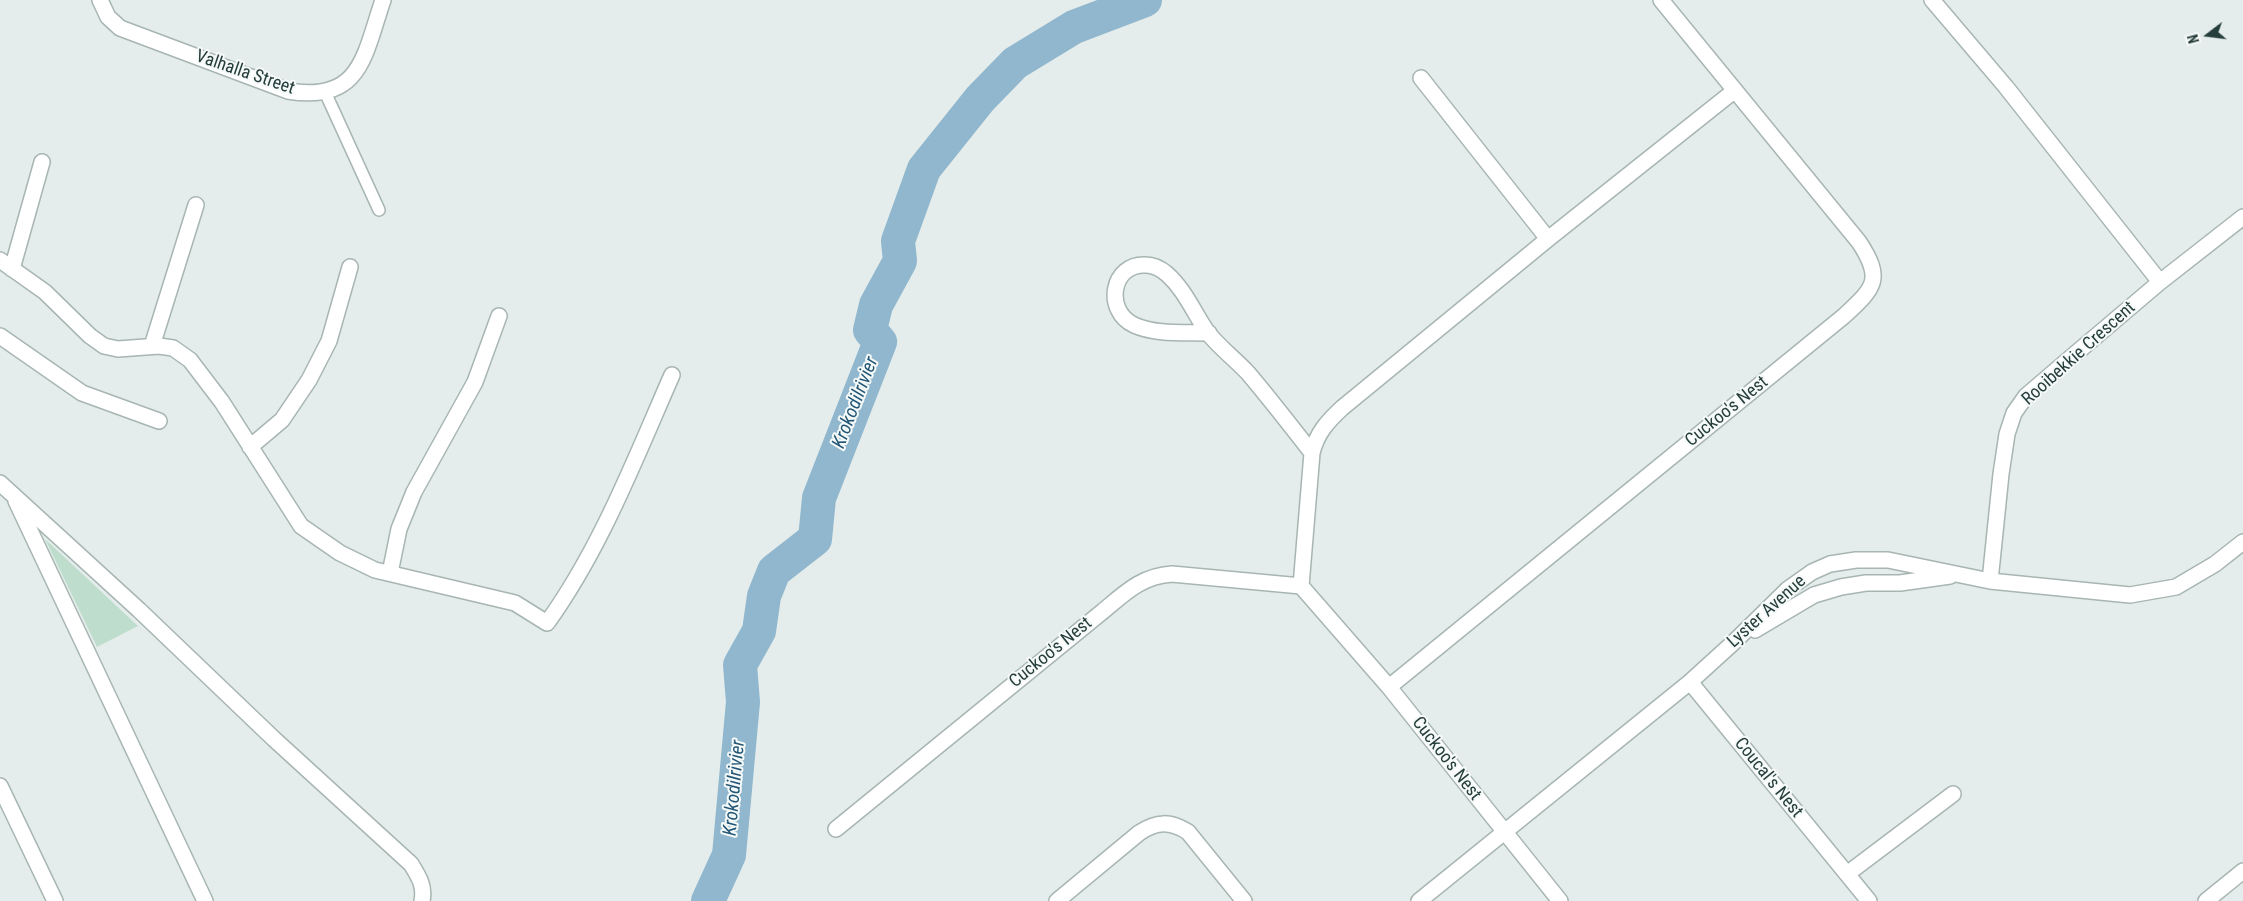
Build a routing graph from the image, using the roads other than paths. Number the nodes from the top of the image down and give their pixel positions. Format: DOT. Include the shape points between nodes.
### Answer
graph roads {
  1 [pos="100,0"];
  2 [pos="383,0"];
  3 [pos="1661,0"];
  4 [pos="1932,0"];
  5 [pos="1421,78"];
  6 [pos="1734,91"];
  7 [pos="325,92"];
  8 [pos="42,162"];
  9 [pos="196,204"];
  10 [pos="379,210"];
  11 [pos="2243,217"];
  12 [pos="1548,240"];
  13 [pos="4,266"];
  14 [pos="350,267"];
  15 [pos="2160,282"];
  16 [pos="500,316"];
  17 [pos="1209,334"];
  18 [pos="0,336"];
  19 [pos="152,346"];
  20 [pos="672,374"];
  21 [pos="159,421"];
  22 [pos="250,447"];
  23 [pos="1312,453"];
  24 [pos="0,483"];
  25 [pos="13,496"];
  26 [pos="2243,542"];
  27 [pos="390,573"];
  28 [pos="1956,575"];
  29 [pos="1990,581"];
  30 [pos="1301,586"];
  31 [pos="1734,642"];
  32 [pos="1690,682"];
  33 [pos="1389,687"];
  34 [pos="0,786"];
  35 [pos="1953,794"];
  36 [pos="836,829"];
  37 [pos="1504,831"];
  38 [pos="2243,871"];
  39 [pos="1847,874"];
  40 [pos="55,901"];
  41 [pos="205,901"];
  42 [pos="422,901"];
  43 [pos="1057,901"];
  44 [pos="1244,901"];
  45 [pos="1419,901"];
  46 [pos="1560,901"];
  47 [pos="1869,901"];
  48 [pos="2206,901"];
  1 -- 7 [label="street, Valhalla Street" via="108,17 120,28 288,91 306,94"];
  2 -- 7 [label="street, Valhalla Street" via="353,76 341,86"];
  3 -- 6 [label="street, Cuckoo's Nest"];
  4 -- 15 [label="street" via="2006,87"];
  5 -- 12 [label="street"];
  6 -- 12 [label="street"];
  6 -- 33 [label="street, Cuckoo's Nest" via="1860,242 1874,270 1873,285 1844,316"];
  7 -- 10 [label="lane"];
  8 -- 13 [label="street"];
  9 -- 19 [label="street"];
  11 -- 15 [label="street, Rooibekkie Crescent"];
  12 -- 23 [label="street" via="1326,422 1316,438"];
  13 -- 19 [label="street" via="45,292 104,346 118,349"];
  14 -- 22 [label="street" via="329,341 309,380 282,420"];
  15 -- 29 [label="street, Rooibekkie Crescent" via="2026,396 2014,412 2002,464"];
  16 -- 27 [label="street" via="475,382 414,492 399,529"];
  17 -- 17 [label="street" via="1185,295 1156,266 1136,267 1124,272 1117,280 1114,290 1116,304 1132,324 1146,329"];
  17 -- 23 [label="street" via="1248,374"];
  18 -- 21 [label="street" via="82,393"];
  19 -- 22 [label="street" via="172,348 190,360"];
  20 -- 27 [label="street" via="620,493 568,594 547,623 515,603"];
  22 -- 27 [label="street" via="301,526 340,553 375,570"];
  23 -- 30 [label="street"];
  24 -- 25 [label="street"];
  25 -- 41 [label="street"];
  25 -- 42 [label="street" via="140,610 411,864 420,877 424,891"];
  26 -- 29 [label="street, Lyster Avenue" via="2196,578 2156,592 2130,595"];
  28 -- 29 [label="street, Lyster Avenue"];
  28 -- 31 [label="street" via="1849,586 1823,592"];
  28 -- 31 [label="street, Lyster Avenue" via="1888,560 1830,564 1788,589"];
  30 -- 33 [label="street, Cuckoo's Nest"];
  30 -- 36 [label="street, Cuckoo's Nest" via="1172,574 1145,579"];
  31 -- 32 [label="street, Lyster Avenue"];
  32 -- 37 [label="street, Lyster Avenue"];
  32 -- 39 [label="street, Coucal's Nest"];
  33 -- 37 [label="street, Cuckoo's Nest"];
  34 -- 40 [label="street"];
  35 -- 39 [label="street"];
  37 -- 45 [label="street, Lyster Avenue"];
  37 -- 46 [label="street, Cuckoo's Nest"];
  38 -- 48 [label="street"];
  39 -- 47 [label="street, Coucal's Nest"];
  43 -- 44 [label="street" via="1139,833 1151,825 1163,823 1176,824 1188,832"];
}
